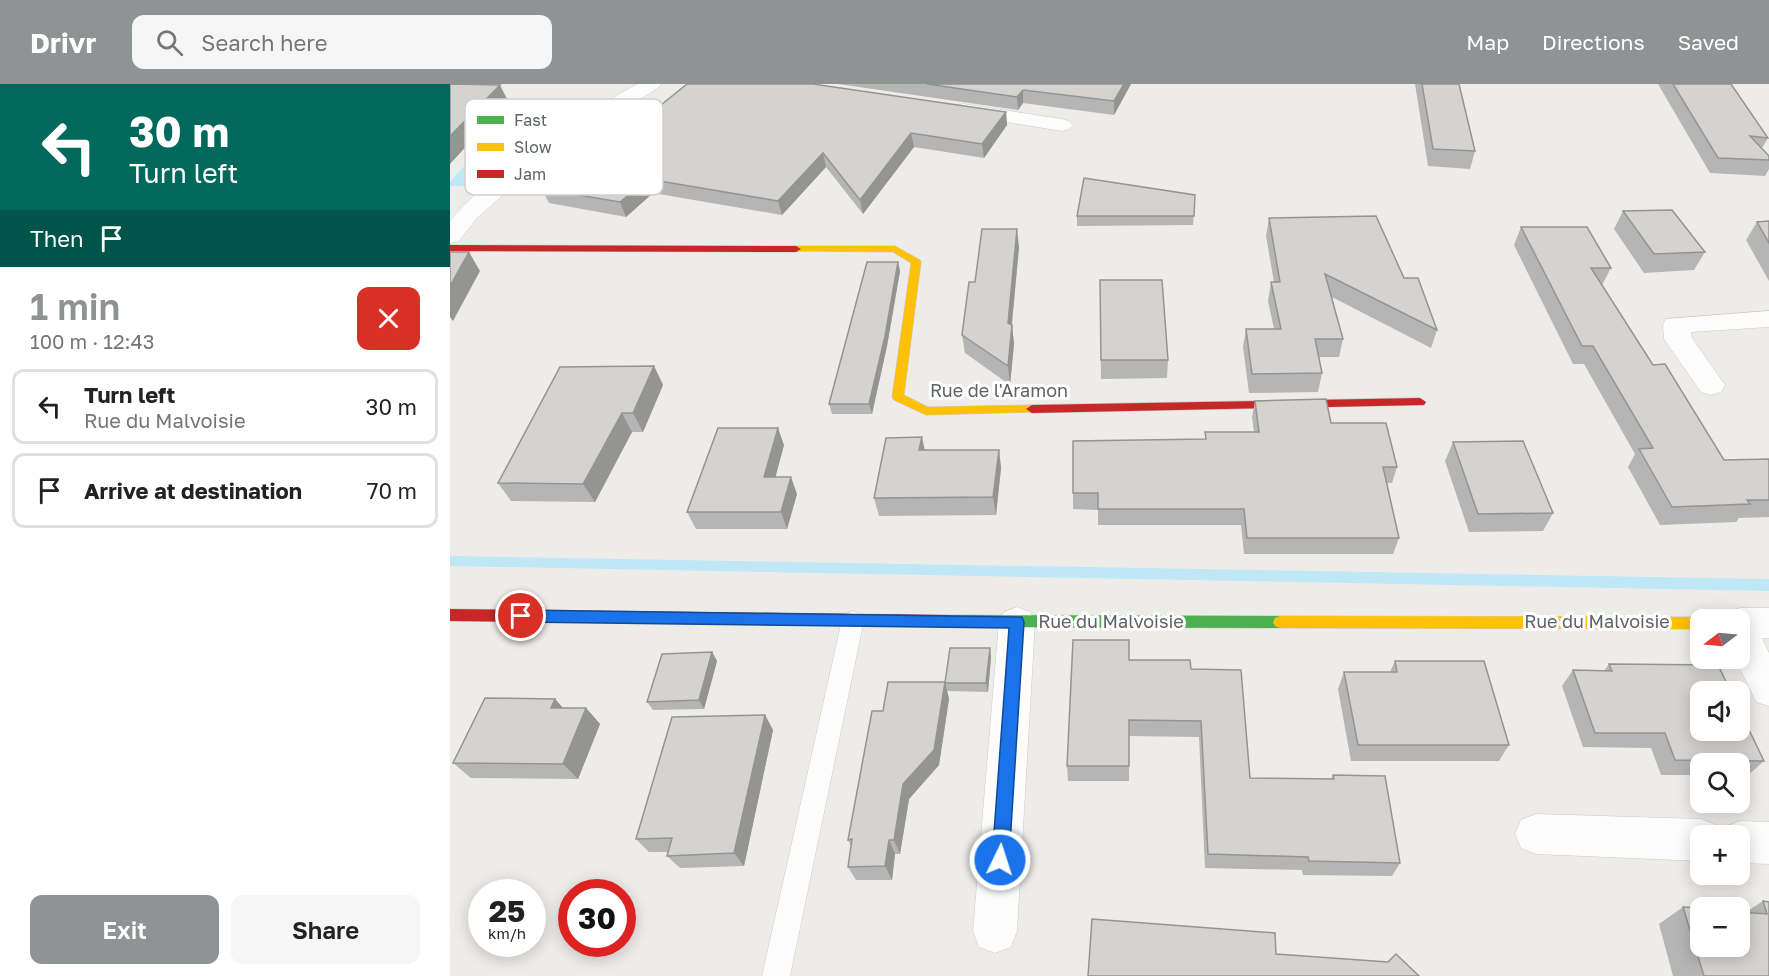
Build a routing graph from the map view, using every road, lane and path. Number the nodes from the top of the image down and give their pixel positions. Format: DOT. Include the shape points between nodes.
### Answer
graph roads {
  1 [pos="651,84"];
  2 [pos="626,99"];
  3 [pos="945,108"];
  4 [pos="1062,125"];
  5 [pos="489,195"];
  6 [pos="450,236"];
  7 [pos="450,248"];
  8 [pos="1769,319"];
  9 [pos="1711,385"];
  10 [pos="1420,402"];
  11 [pos="450,615"];
  12 [pos="854,620"];
  13 [pos="1017,622"];
  14 [pos="1690,623"];
  15 [pos="1769,623"];
  16 [pos="1750,624"];
  17 [pos="1750,653"];
  18 [pos="1769,690"];
  19 [pos="1536,834"];
  20 [pos="1690,840"];
  21 [pos="1750,842"];
  22 [pos="1769,843"];
  23 [pos="995,931"];
  24 [pos="776,976"];
  1 -- 2 [label="street"];
  3 -- 4 [label="street"];
  5 -- 6 [label="street"];
  7 -- 10 [label="street, Rue de l'Aramon" via="895,249 916,262 898,397 926,411"];
  8 -- 9 [label="street" via="1676,325 1678,339"];
  11 -- 12 [label="street, Rue du Malvoisie"];
  12 -- 13 [label="street, Rue du Malvoisie"];
  12 -- 24 [label="lane"];
  13 -- 14 [label="street, Rue du Malvoisie"];
  13 -- 23 [label="street"];
  15 -- 16 [label="street"];
  17 -- 18 [label="street"];
  19 -- 20 [label="street"];
  21 -- 22 [label="street"];
}
